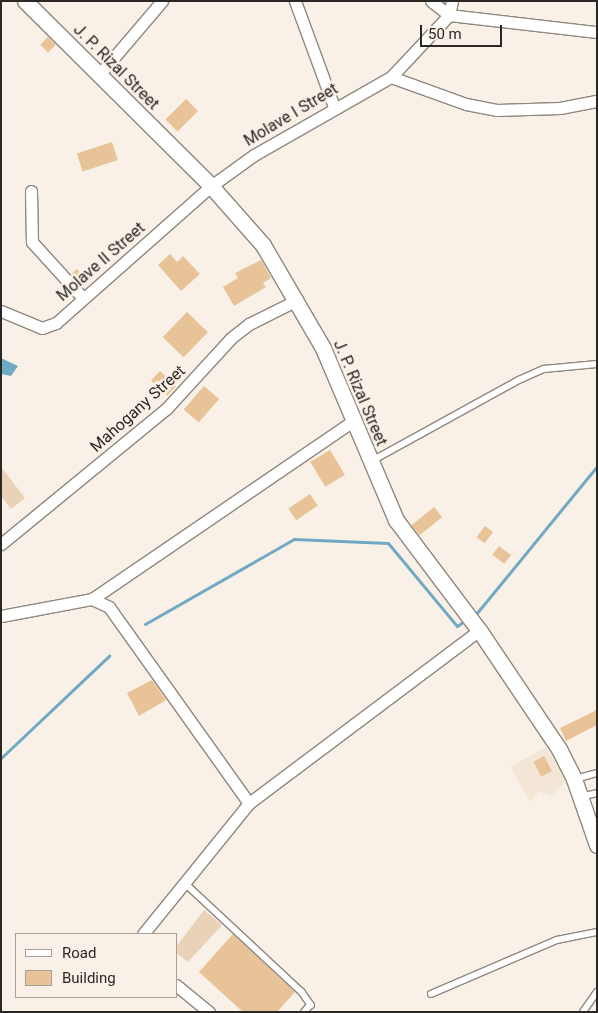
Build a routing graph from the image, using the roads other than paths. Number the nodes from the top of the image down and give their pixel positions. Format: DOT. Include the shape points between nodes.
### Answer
graph roads {
  1 [pos="25,1"];
  2 [pos="162,1"];
  3 [pos="295,1"];
  4 [pos="431,1"];
  5 [pos="452,1"];
  6 [pos="449,15"];
  7 [pos="597,32"];
  8 [pos="99,75"];
  9 [pos="391,77"];
  10 [pos="597,101"];
  11 [pos="334,107"];
  12 [pos="211,186"];
  13 [pos="31,191"];
  14 [pos="83,298"];
  15 [pos="297,300"];
  16 [pos="1,311"];
  17 [pos="597,364"];
  18 [pos="354,420"];
  19 [pos="370,462"];
  20 [pos="1,544"];
  21 [pos="92,599"];
  22 [pos="1,616"];
  23 [pos="479,630"];
  24 [pos="597,773"];
  25 [pos="574,779"];
  26 [pos="597,793"];
  27 [pos="580,797"];
  28 [pos="249,804"];
  29 [pos="597,845"];
  30 [pos="184,883"];
  31 [pos="597,932"];
  32 [pos="144,933"];
  33 [pos="178,987"];
  34 [pos="597,992"];
  35 [pos="432,994"];
  36 [pos="209,1012"];
  37 [pos="305,1012"];
  38 [pos="584,1012"];
  1 -- 8 [label="main road, J. P. Rizal Street"];
  2 -- 8 [label="street"];
  3 -- 11 [label="street"];
  4 -- 6 [label="street"];
  5 -- 6 [label="street"];
  6 -- 7 [label="street"];
  6 -- 9 [label="street, Molave I Street"];
  8 -- 12 [label="main road, J. P. Rizal Street"];
  9 -- 10 [label="street" via="466,104 497,110 560,108"];
  9 -- 11 [label="street, Molave I Street"];
  11 -- 12 [label="street, Molave I Street" via="254,155"];
  12 -- 14 [label="street, Molave II Street"];
  12 -- 15 [label="main road, J. P. Rizal Street" via="263,244"];
  13 -- 14 [label="street" via="32,242"];
  14 -- 16 [label="street, Molave II Street" via="56,323 42,328"];
  15 -- 18 [label="main road, J. P. Rizal Street" via="323,348"];
  15 -- 20 [label="street, Mahogany Street" via="249,324 231,338 166,410"];
  17 -- 19 [label="lane" via="544,369"];
  18 -- 19 [label="main road, J. P. Rizal Street"];
  18 -- 21 [label="street"];
  19 -- 23 [label="main road, J. P. Rizal Street" via="396,520"];
  21 -- 22 [label="street"];
  21 -- 28 [label="street" via="109,607"];
  23 -- 25 [label="main road, J. P. Rizal Street" via="545,727"];
  23 -- 28 [label="street"];
  24 -- 25 [label="lane"];
  25 -- 27 [label="main road, J. P. Rizal Street"];
  26 -- 27 [label="lane"];
  27 -- 29 [label="main road, J. P. Rizal Street"];
  28 -- 30 [label="street"];
  30 -- 32 [label="street"];
  30 -- 37 [label="lane" via="302,992 311,1005"];
  31 -- 35 [label="lane" via="557,940"];
  33 -- 36 [label="street"];
  34 -- 38 [label="lane"];
}
